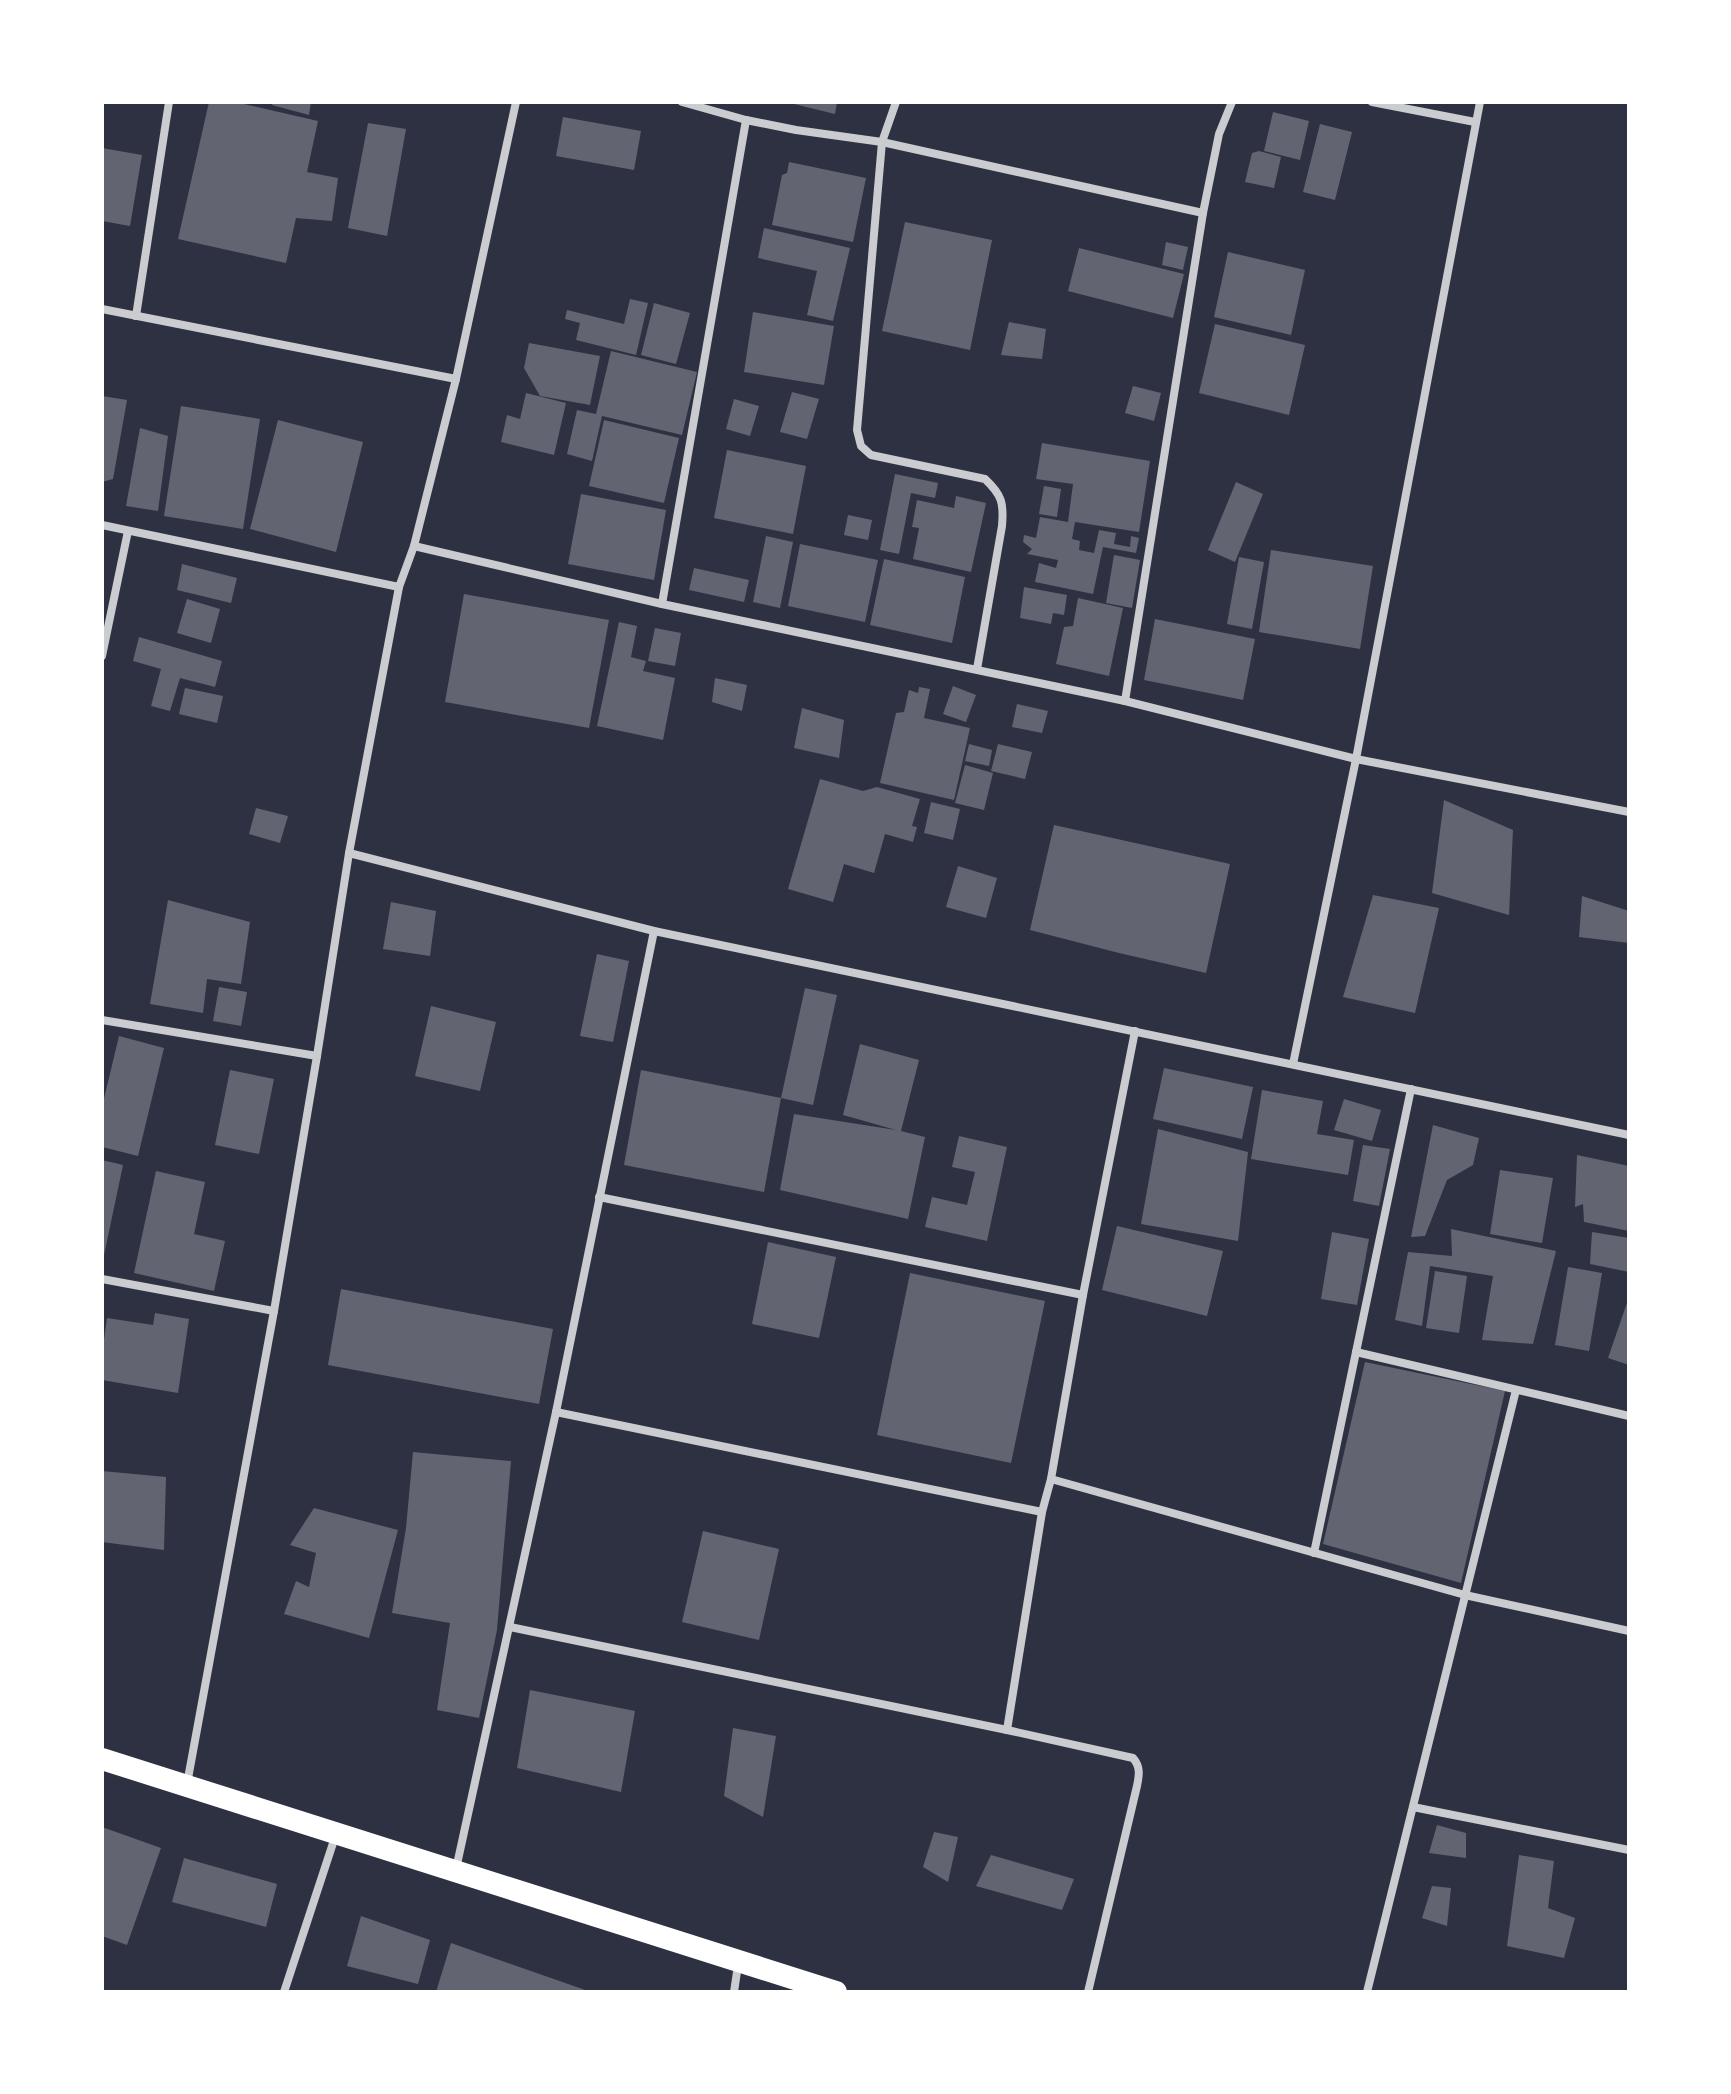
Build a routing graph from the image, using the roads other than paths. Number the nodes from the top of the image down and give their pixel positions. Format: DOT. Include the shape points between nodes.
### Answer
graph roads {
  1 [pos="169,102"];
  2 [pos="516,102"];
  3 [pos="682,102"];
  4 [pos="896,102"];
  5 [pos="1232,102"];
  6 [pos="1372,102"];
  7 [pos="1480,102"];
  8 [pos="746,120"];
  9 [pos="1475,122"];
  10 [pos="882,142"];
  11 [pos="1203,213"];
  12 [pos="102,309"];
  13 [pos="136,316"];
  14 [pos="456,379"];
  15 [pos="102,525"];
  16 [pos="128,531"];
  17 [pos="414,546"];
  18 [pos="399,587"];
  19 [pos="662,604"];
  20 [pos="102,656"];
  21 [pos="977,669"];
  22 [pos="1125,701"];
  23 [pos="1356,759"];
  24 [pos="1629,812"];
  25 [pos="349,853"];
  26 [pos="654,931"];
  27 [pos="102,1020"];
  28 [pos="1135,1031"];
  29 [pos="317,1056"];
  30 [pos="1293,1064"];
  31 [pos="1411,1089"];
  32 [pos="1629,1135"];
  33 [pos="599,1197"];
  34 [pos="102,1279"];
  35 [pos="1083,1295"];
  36 [pos="274,1311"];
  37 [pos="1356,1352"];
  38 [pos="1516,1390"];
  39 [pos="556,1412"];
  40 [pos="1629,1416"];
  41 [pos="1051,1479"];
  42 [pos="1042,1512"];
  43 [pos="1314,1553"];
  44 [pos="1465,1595"];
  45 [pos="510,1627"];
  46 [pos="1629,1631"];
  47 [pos="1007,1730"];
  48 [pos="102,1759"];
  49 [pos="187,1786"];
  50 [pos="1413,1807"];
  51 [pos="336,1833"];
  52 [pos="1629,1850"];
  53 [pos="455,1873"];
  54 [pos="739,1960"];
  55 [pos="284,1992"];
  56 [pos="734,1992"];
  57 [pos="836,1992"];
  58 [pos="1088,1992"];
  59 [pos="1367,1992"];
  1 -- 13 [label="street"];
  2 -- 14 [label="street"];
  3 -- 8 [label="street"];
  4 -- 10 [label="street"];
  5 -- 11 [label="street" via="1219,134"];
  6 -- 9 [label="street"];
  7 -- 9 [label="street"];
  8 -- 10 [label="street"];
  8 -- 19 [label="street"];
  9 -- 23 [label="street"];
  10 -- 11 [label="street"];
  10 -- 21 [label="street" via="857,430 861,446 871,455 985,479 998,491 1004,508 1002,526"];
  11 -- 22 [label="street"];
  12 -- 13 [label="street"];
  13 -- 14 [label="street"];
  14 -- 17 [label="street"];
  15 -- 16 [label="street"];
  16 -- 18 [label="street"];
  16 -- 20 [label="street"];
  17 -- 18 [label="street"];
  17 -- 19 [label="street"];
  18 -- 25 [label="street"];
  19 -- 21 [label="street"];
  21 -- 22 [label="street"];
  22 -- 23 [label="street"];
  23 -- 24 [label="street"];
  23 -- 30 [label="street"];
  25 -- 26 [label="street"];
  25 -- 29 [label="street"];
  26 -- 28 [label="street"];
  26 -- 33 [label="street"];
  27 -- 29 [label="street"];
  28 -- 30 [label="street"];
  28 -- 35 [label="street"];
  29 -- 36 [label="street"];
  30 -- 31 [label="street"];
  31 -- 32 [label="street"];
  31 -- 37 [label="street"];
  33 -- 35 [label="street"];
  33 -- 39 [label="street"];
  34 -- 36 [label="street"];
  35 -- 41 [label="street"];
  36 -- 49 [label="street"];
  37 -- 38 [label="street"];
  37 -- 43 [label="street"];
  38 -- 40 [label="street"];
  38 -- 44 [label="street"];
  39 -- 42 [label="street"];
  39 -- 45 [label="street"];
  41 -- 42 [label="street"];
  41 -- 43 [label="street"];
  42 -- 47 [label="street"];
  43 -- 44 [label="street"];
  44 -- 46 [label="street"];
  44 -- 50 [label="street"];
  45 -- 47 [label="street"];
  45 -- 53 [label="street"];
  47 -- 58 [label="street" via="1133,1758 1140,1772"];
  48 -- 49 [label="highway"];
  49 -- 51 [label="highway"];
  50 -- 52 [label="street"];
  50 -- 59 [label="street"];
  51 -- 53 [label="highway"];
  51 -- 55 [label="street"];
  53 -- 54 [label="highway"];
  54 -- 56 [label="street"];
  54 -- 57 [label="highway"];
}
